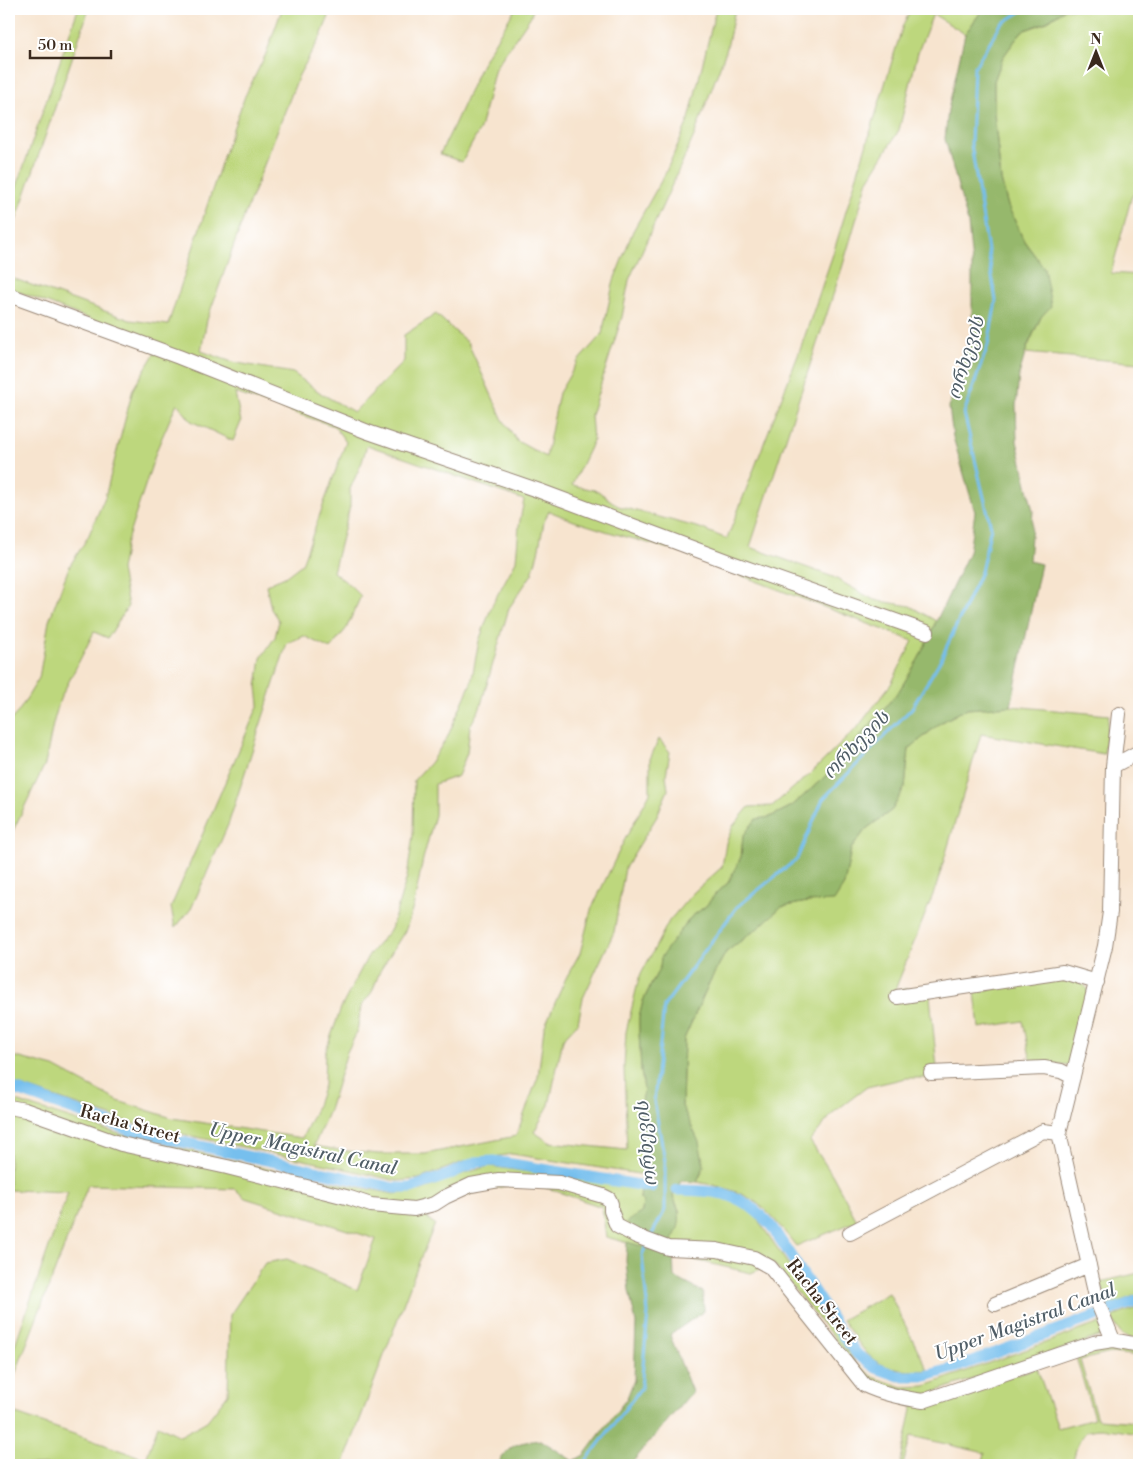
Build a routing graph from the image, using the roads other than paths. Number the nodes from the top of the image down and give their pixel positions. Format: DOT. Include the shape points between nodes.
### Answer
graph roads {
  1 [pos="9,295"];
  2 [pos="927,632"];
  3 [pos="1119,714"];
  4 [pos="1139,752"];
  5 [pos="1113,766"];
  6 [pos="1097,982"];
  7 [pos="897,997"];
  8 [pos="932,1073"];
  9 [pos="1073,1077"];
  10 [pos="9,1107"];
  11 [pos="1059,1133"];
  12 [pos="850,1233"];
  13 [pos="1089,1265"];
  14 [pos="995,1304"];
  15 [pos="1113,1340"];
  16 [pos="1139,1346"];
  1 -- 2 [label="street" via="368,432"];
  3 -- 5 [label="street"];
  4 -- 5 [label="street"];
  5 -- 6 [label="street" via="1110,912"];
  6 -- 7 [label="street" via="1063,972"];
  6 -- 9 [label="street"];
  8 -- 9 [label="street" via="1044,1068"];
  9 -- 11 [label="street"];
  10 -- 15 [label="street, Racha Street" via="121,1144 227,1167 371,1205 414,1209 434,1204 471,1185 499,1180 559,1184 603,1196 609,1199 617,1226 642,1238 668,1248 717,1250 754,1258 770,1267 864,1386 904,1398 923,1401 1094,1343"];
  11 -- 12 [label="street" via="1043,1131"];
  11 -- 13 [label="street"];
  13 -- 14 [label="street"];
  13 -- 15 [label="street" via="1097,1301"];
  15 -- 16 [label="street"];
}
